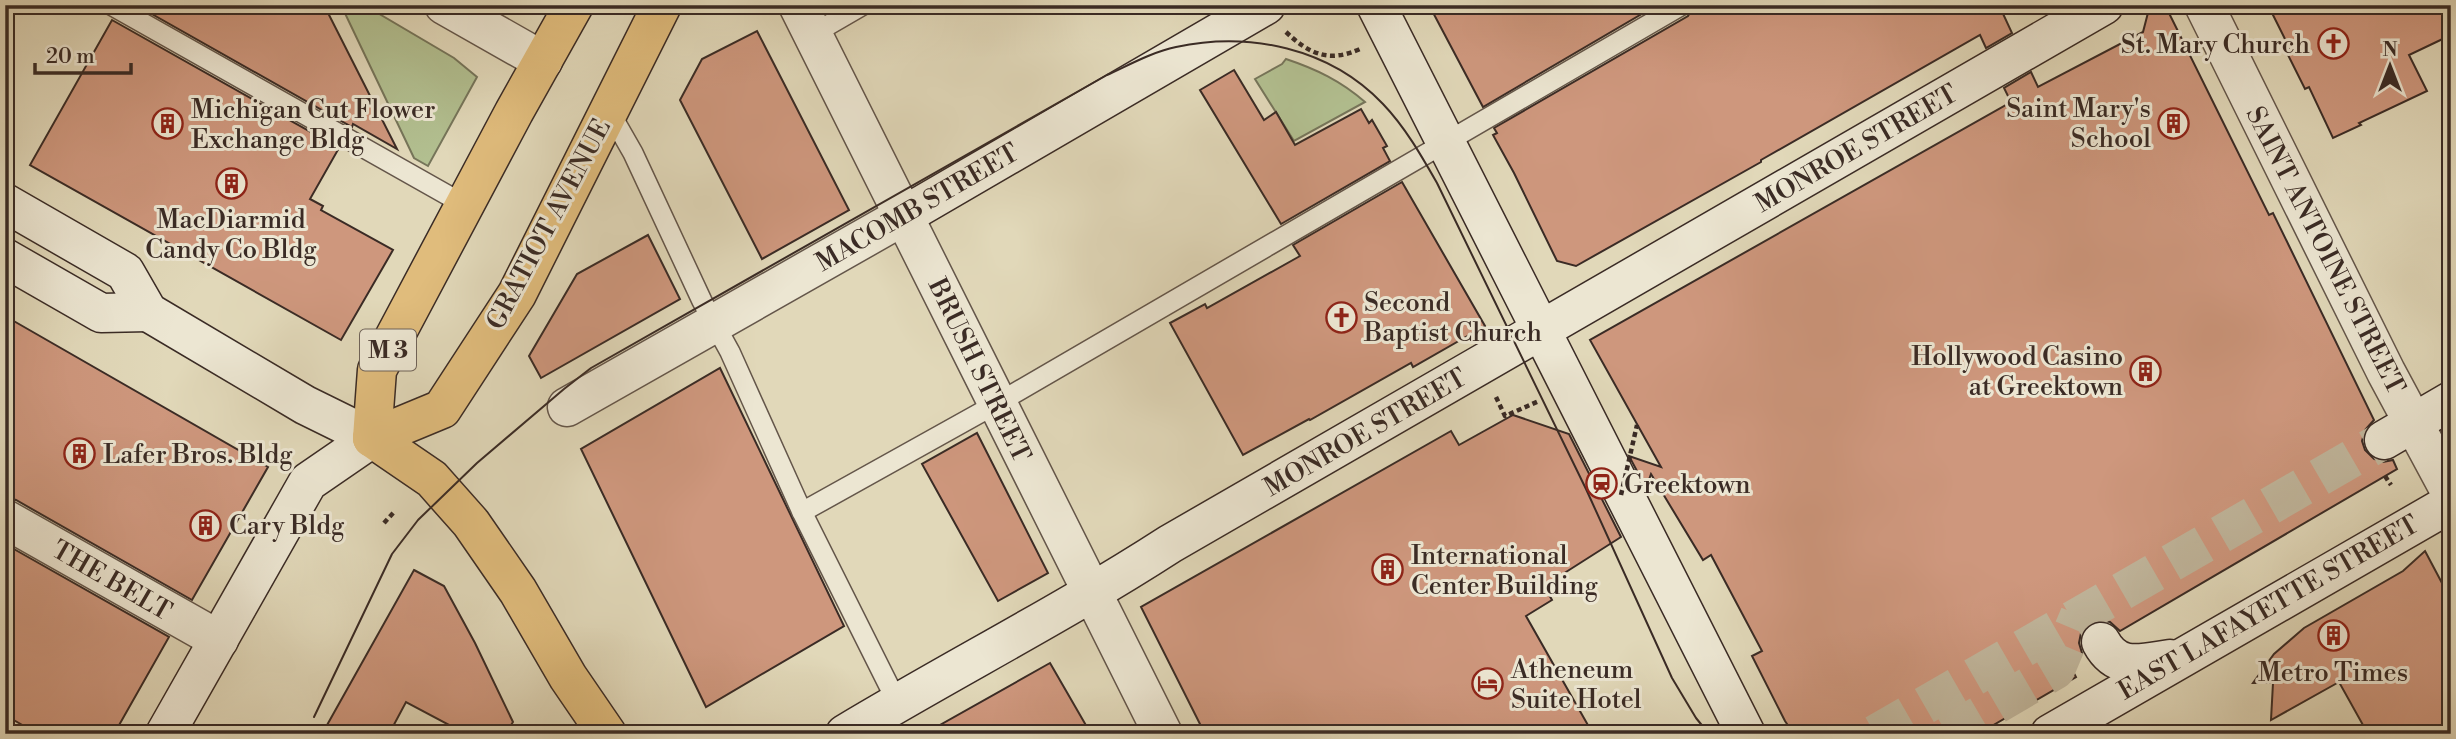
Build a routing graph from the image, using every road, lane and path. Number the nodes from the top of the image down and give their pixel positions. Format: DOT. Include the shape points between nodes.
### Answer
graph roads {
  1 [pos="111,5"];
  2 [pos="444,5"];
  3 [pos="574,5"];
  4 [pos="662,5"];
  5 [pos="863,5"];
  6 [pos="1377,5"];
  7 [pos="1682,5"];
  8 [pos="2104,5"];
  9 [pos="2204,5"];
  10 [pos="1276,18"];
  11 [pos="806,20"];
  12 [pos="1360,49"];
  13 [pos="543,61"];
  14 [pos="609,111"];
  15 [pos="1447,142"];
  16 [pos="5,203"];
  17 [pos="465,205"];
  18 [pos="905,215"];
  19 [pos="5,258"];
  20 [pos="148,312"];
  21 [pos="715,325"];
  22 [pos="1542,328"];
  23 [pos="2451,401"];
  24 [pos="996,404"];
  25 [pos="567,407"];
  26 [pos="1637,425"];
  27 [pos="372,438"];
  28 [pos="2394,446"];
  29 [pos="2391,485"];
  30 [pos="2451,493"];
  31 [pos="1621,495"];
  32 [pos="2451,503"];
  33 [pos="395,511"];
  34 [pos="802,512"];
  35 [pos="5,519"];
  36 [pos="384,523"];
  37 [pos="1091,593"];
  38 [pos="2101,642"];
  39 [pos="214,647"];
  40 [pos="2179,658"];
  41 [pos="897,702"];
  42 [pos="165,734"];
  43 [pos="607,734"];
  44 [pos="845,734"];
  45 [pos="1163,734"];
  46 [pos="1746,734"];
  47 [pos="2050,734"];
  1 -- 17 [label="lane"];
  2 -- 13 [label="street"];
  3 -- 13 [label="main road, M 3"];
  4 -- 14 [label="main road, GRATIOT AVENUE"];
  5 -- 11 [label="lane"];
  6 -- 15 [label="street"];
  7 -- 15 [label="lane"];
  8 -- 22 [label="street, MONROE STREET"];
  9 -- 28 [label="street, SAINT ANTOINE STREET"];
  10 -- 12 [label="path" via="1299,45 1325,55 1339,57"];
  10 -- 18 [label="street, MACOMB STREET"];
  11 -- 18 [label="street, BRUSH STREET"];
  13 -- 17 [label="main road, M 3"];
  14 -- 21 [label="lane"];
  14 -- 27 [label="main road, GRATIOT AVENUE" via="517,294 442,409"];
  15 -- 22 [label="street"];
  15 -- 24 [label="lane"];
  16 -- 20 [label="street" via="125,272"];
  17 -- 27 [label="main road, M 3" via="377,370"];
  18 -- 21 [label="street, MACOMB STREET"];
  18 -- 24 [label="street, BRUSH STREET"];
  19 -- 20 [label="street" via="101,313"];
  20 -- 27 [label="street" via="305,405"];
  21 -- 25 [label="street, MACOMB STREET"];
  21 -- 34 [label="lane"];
  22 -- 37 [label="street, MONROE STREET"];
  22 -- 46 [label="street"];
  23 -- 28 [label="street"];
  24 -- 34 [label="lane"];
  24 -- 37 [label="street, BRUSH STREET"];
  26 -- 31 [label="path, bridge"];
  27 -- 39 [label="street, GRATIOT AVENUE" via="308,482"];
  27 -- 43 [label="main road" via="432,479 471,523"];
  28 -- 29 [label="path"];
  28 -- 30 [label="street, SAINT ANTOINE STREET"];
  32 -- 40 [label="street, EAST LAFAYETTE STREET"];
  33 -- 36 [label="path"];
  34 -- 41 [label="lane"];
  35 -- 39 [label="street, THE BELT"];
  37 -- 41 [label="street, MONROE STREET"];
  37 -- 45 [label="street, BRUSH STREET"];
  38 -- 40 [label="street" via="2107,653 2122,662"];
  39 -- 42 [label="street, GRATIOT AVENUE"];
  40 -- 47 [label="street, EAST LAFAYETTE STREET"];
  41 -- 44 [label="street, MONROE STREET"];
}
